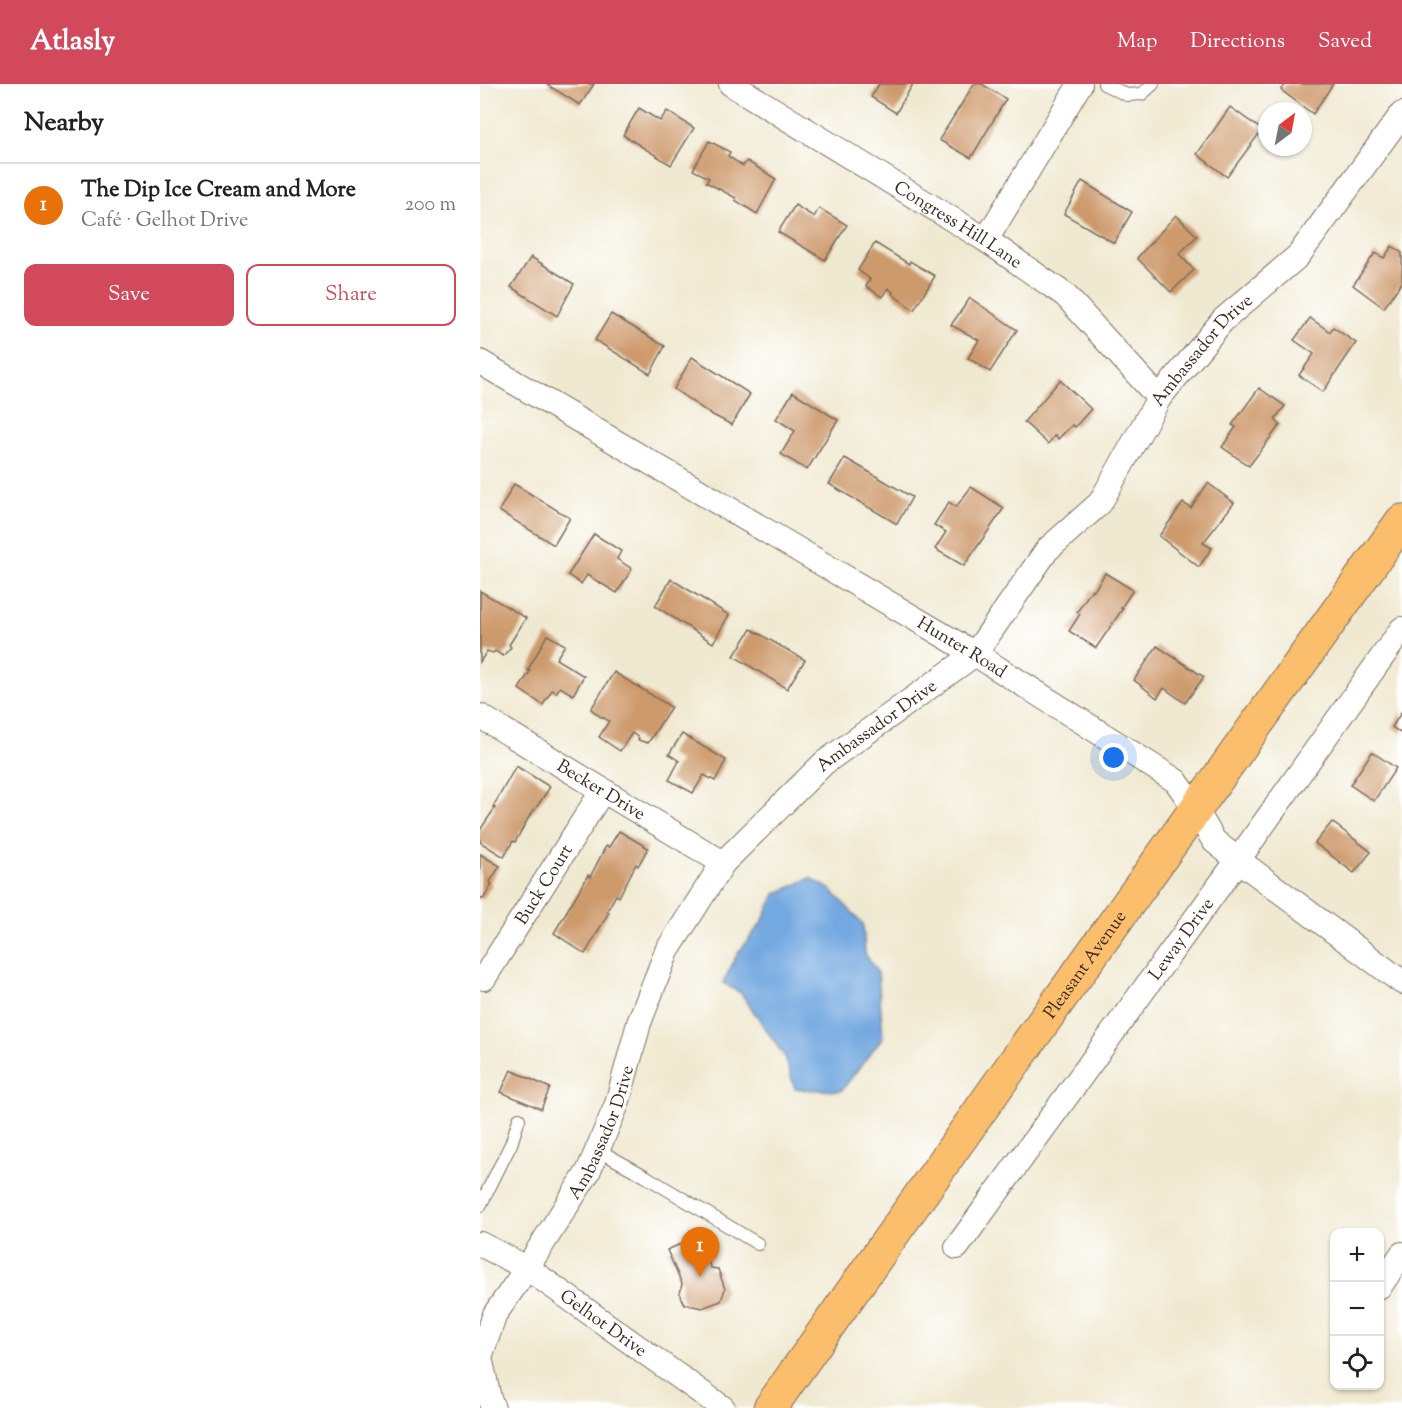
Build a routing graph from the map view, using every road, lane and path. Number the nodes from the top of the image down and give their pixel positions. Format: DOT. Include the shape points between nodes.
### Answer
graph roads {
  1 [pos="731,84"];
  2 [pos="1080,84"];
  3 [pos="1104,84"];
  4 [pos="1153,84"];
  5 [pos="1402,114"];
  6 [pos="986,240"];
  7 [pos="480,362"];
  8 [pos="1159,398"];
  9 [pos="1402,521"];
  10 [pos="1402,629"];
  11 [pos="975,654"];
  12 [pos="480,716"];
  13 [pos="603,790"];
  14 [pos="1196,810"];
  15 [pos="1238,861"];
  16 [pos="723,863"];
  17 [pos="484,978"];
  18 [pos="1402,982"];
  19 [pos="519,1119"];
  20 [pos="598,1150"];
  21 [pos="480,1206"];
  22 [pos="480,1244"];
  23 [pos="758,1244"];
  24 [pos="957,1247"];
  25 [pos="1402,1254"];
  26 [pos="527,1268"];
  27 [pos="1383,1282"];
  28 [pos="493,1408"];
  29 [pos="723,1408"];
  30 [pos="770,1408"];
  1 -- 6 [label="street, Congress Hill Lane"];
  2 -- 6 [label="street"];
  3 -- 4 [label="lane" via="1127,95 1142,94"];
  5 -- 8 [label="street, Ambassador Drive" via="1298,256 1223,320"];
  6 -- 8 [label="street, Congress Hill Lane" via="1065,295"];
  7 -- 11 [label="street, Hunter Road"];
  8 -- 11 [label="street, Ambassador Drive" via="1100,503 1047,550"];
  9 -- 14 [label="main road, Pleasant Avenue"];
  10 -- 15 [label="street, Leway Drive"];
  11 -- 14 [label="street, Hunter Road" via="1176,781"];
  11 -- 16 [label="street, Ambassador Drive" via="824,763"];
  12 -- 13 [label="street, Becker Drive"];
  13 -- 16 [label="street, Becker Drive"];
  13 -- 17 [label="street, Buck Court"];
  14 -- 15 [label="street, Hunter Road" via="1214,841"];
  14 -- 30 [label="main road, Pleasant Avenue"];
  15 -- 18 [label="street, Hunter Road"];
  15 -- 24 [label="street, Leway Drive"];
  16 -- 20 [label="street, Ambassador Drive" via="667,951"];
  19 -- 21 [label="lane"];
  20 -- 23 [label="lane"];
  20 -- 26 [label="street, Ambassador Drive"];
  22 -- 26 [label="street, Gelhot Drive"];
  25 -- 27 [label="street"];
  26 -- 28 [label="street, Ambassador Drive" via="495,1314 480,1357"];
  26 -- 29 [label="street, Gelhot Drive"];
}
